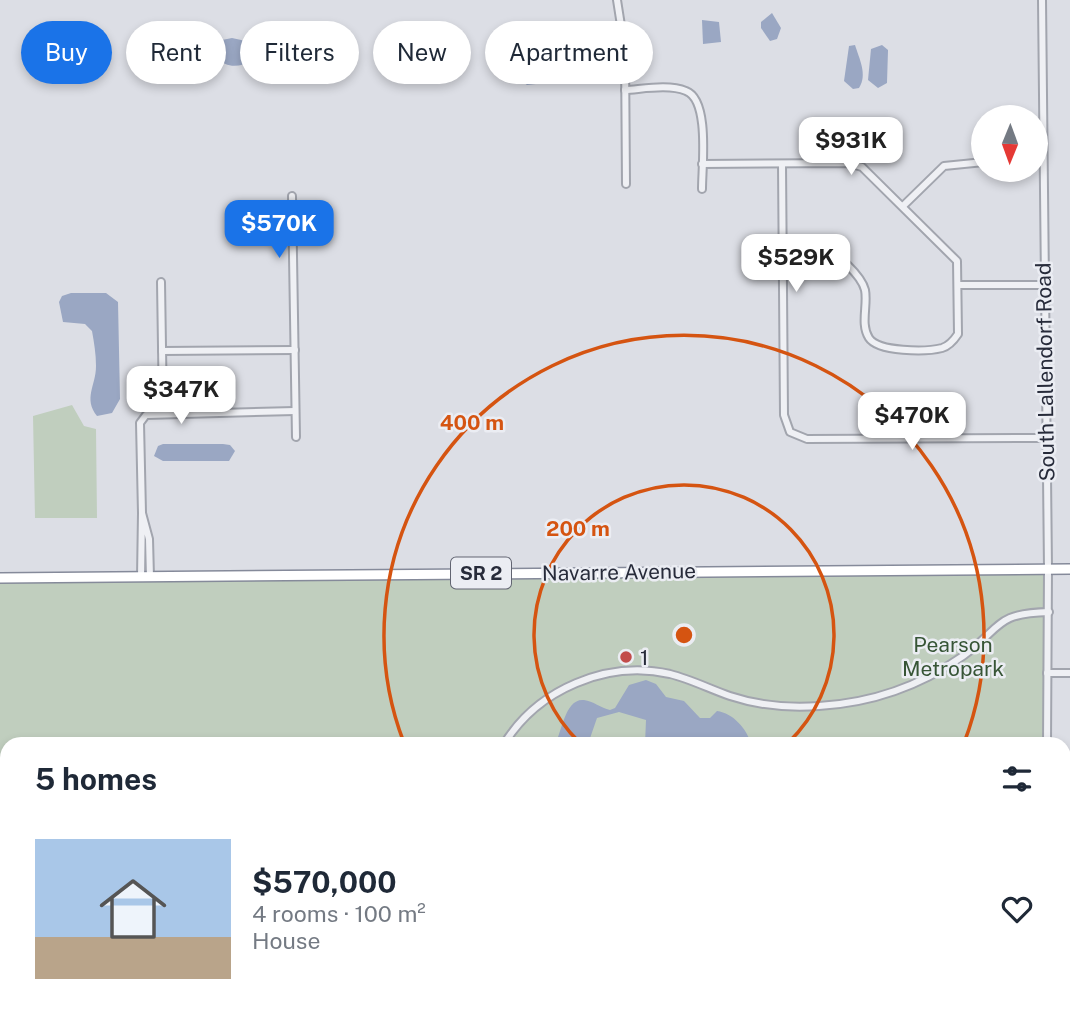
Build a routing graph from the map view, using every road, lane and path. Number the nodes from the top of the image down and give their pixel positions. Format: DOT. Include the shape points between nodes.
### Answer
graph roads {
  1 [pos="617,0"];
  2 [pos="1042,0"];
  3 [pos="625,89"];
  4 [pos="1041,105"];
  5 [pos="971,163"];
  6 [pos="702,164"];
  7 [pos="782,164"];
  8 [pos="1041,182"];
  9 [pos="626,184"];
  10 [pos="702,189"];
  11 [pos="292,196"];
  12 [pos="903,206"];
  13 [pos="782,244"];
  14 [pos="162,282"];
  15 [pos="959,285"];
  16 [pos="1044,285"];
  17 [pos="295,350"];
  18 [pos="162,351"];
  19 [pos="295,411"];
  20 [pos="163,412"];
  21 [pos="296,437"];
  22 [pos="1045,438"];
  23 [pos="1048,569"];
  24 [pos="1070,569"];
  25 [pos="145,577"];
  26 [pos="0,578"];
  27 [pos="1049,612"];
  28 [pos="1047,673"];
  29 [pos="1070,673"];
  30 [pos="509,737"];
  31 [pos="1047,737"];
  1 -- 3 [label="street"];
  2 -- 4 [label="street, South Lallendorf Road"];
  3 -- 6 [label="street" via="681,89 696,98 701,109"];
  3 -- 9 [label="street"];
  5 -- 12 [label="street" via="944,166"];
  6 -- 7 [label="street"];
  6 -- 10 [label="street"];
  7 -- 12 [label="street" via="857,164"];
  7 -- 13 [label="street"];
  8 -- 16 [label="street, South Lallendorf Road"];
  11 -- 17 [label="street"];
  12 -- 15 [label="street" via="953,256"];
  13 -- 15 [label="street" via="824,246 858,277 865,289 867,333 884,349 936,349 951,342 959,327"];
  13 -- 22 [label="street" via="784,415 790,432 807,439"];
  14 -- 18 [label="street"];
  15 -- 16 [label="street"];
  16 -- 22 [label="street, South Lallendorf Road"];
  17 -- 18 [label="street"];
  17 -- 19 [label="street"];
  18 -- 20 [label="street"];
  19 -- 20 [label="street"];
  19 -- 21 [label="street"];
  20 -- 25 [label="street" via="148,413 141,421"];
  22 -- 23 [label="street, South Lallendorf Road"];
  23 -- 24 [label="highway, Navarre Avenue / SR 2"];
  23 -- 25 [label="highway, Navarre Avenue / SR 2"];
  23 -- 27 [label="street, South Lallendorf Road"];
  25 -- 26 [label="highway, Navarre Avenue / SR 2"];
  27 -- 28 [label="street, South Lallendorf Road"];
  27 -- 30 [label="street" via="1011,615 963,656 934,673 894,692 857,702 771,704 661,673 633,671 571,685 545,699"];
  28 -- 29 [label="street"];
  28 -- 31 [label="street, South Lallendorf Road"];
}
